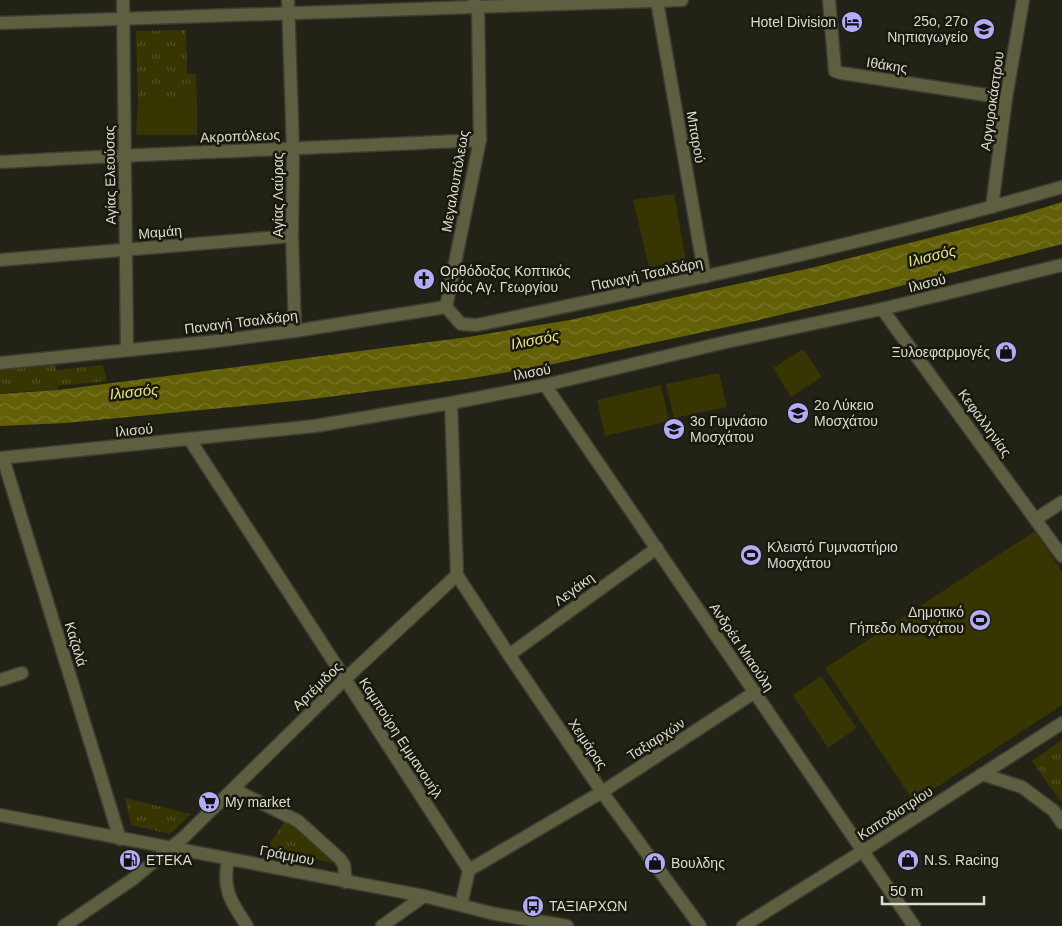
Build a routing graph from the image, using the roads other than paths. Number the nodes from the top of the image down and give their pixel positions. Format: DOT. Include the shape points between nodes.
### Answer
graph roads {
  1 [pos="123,0"];
  2 [pos="288,0"];
  3 [pos="682,0"];
  4 [pos="829,0"];
  5 [pos="1023,0"];
  6 [pos="657,1"];
  7 [pos="475,4"];
  8 [pos="288,14"];
  9 [pos="123,18"];
  10 [pos="0,23"];
  11 [pos="1006,98"];
  12 [pos="480,140"];
  13 [pos="293,150"];
  14 [pos="125,155"];
  15 [pos="0,162"];
  16 [pos="1062,187"];
  17 [pos="992,207"];
  18 [pos="292,236"];
  19 [pos="126,250"];
  20 [pos="0,260"];
  21 [pos="1060,269"];
  22 [pos="705,277"];
  23 [pos="446,307"];
  24 [pos="882,309"];
  25 [pos="295,331"];
  26 [pos="126,350"];
  27 [pos="0,363"];
  28 [pos="546,385"];
  29 [pos="450,403"];
  30 [pos="190,440"];
  31 [pos="1,458"];
  32 [pos="1062,502"];
  33 [pos="1036,519"];
  34 [pos="657,548"];
  35 [pos="1062,556"];
  36 [pos="457,575"];
  37 [pos="509,655"];
  38 [pos="22,673"];
  39 [pos="345,679"];
  40 [pos="0,680"];
  41 [pos="755,692"];
  42 [pos="1062,723"];
  43 [pos="982,774"];
  44 [pos="233,790"];
  45 [pos="602,792"];
  46 [pos="0,815"];
  47 [pos="1062,823"];
  48 [pos="120,839"];
  49 [pos="170,848"];
  50 [pos="864,851"];
  51 [pos="228,860"];
  52 [pos="469,870"];
  53 [pos="346,882"];
  54 [pos="424,896"];
  55 [pos="460,905"];
  56 [pos="495,914"];
  57 [pos="64,926"];
  58 [pos="247,926"];
  59 [pos="382,926"];
  60 [pos="503,926"];
  61 [pos="568,926"];
  62 [pos="700,926"];
  63 [pos="743,926"];
  64 [pos="914,926"];
  1 -- 9 [label="street, Αγίας Ελεούσας"];
  2 -- 8 [label="street, Αγίας Λαύρας"];
  3 -- 6 [label="street"];
  4 -- 11 [label="street, Ιθάκης" via="835,71"];
  5 -- 11 [label="street, Αργυροκάστρου"];
  6 -- 7 [label="street"];
  6 -- 22 [label="street, Μπαρού"];
  7 -- 8 [label="street"];
  7 -- 12 [label="street, Μεγαλουπόλεως"];
  8 -- 9 [label="street"];
  8 -- 13 [label="street, Αγίας Λαύρας"];
  9 -- 10 [label="street"];
  9 -- 14 [label="street, Αγίας Ελεούσας"];
  11 -- 17 [label="street, Αργυροκάστρου"];
  12 -- 13 [label="street, Ακροπόλεως"];
  12 -- 23 [label="street, Μεγαλουπόλεως"];
  13 -- 14 [label="street, Ακροπόλεως"];
  13 -- 18 [label="street, Αγίας Λαύρας"];
  14 -- 15 [label="street, Ακροπόλεως"];
  14 -- 19 [label="street, Αγίας Ελεούσας"];
  16 -- 17 [label="street, Παναγή Τσαλδάρη"];
  17 -- 22 [label="street, Παναγή Τσαλδάρη"];
  18 -- 19 [label="street, Μαμάη"];
  18 -- 25 [label="street, Αγίας Λαύρας"];
  19 -- 20 [label="street, Μαμάη"];
  19 -- 26 [label="street, Αγίας Ελεούσας"];
  21 -- 24 [label="street, Ιλισού"];
  22 -- 23 [label="street, Παναγή Τσαλδάρη" via="477,325 461,324"];
  23 -- 25 [label="street, Παναγή Τσαλδάρη"];
  24 -- 28 [label="street, Ιλισού"];
  24 -- 33 [label="street, Κεφαλληνίας"];
  25 -- 26 [label="street, Παναγή Τσαλδάρη"];
  26 -- 27 [label="street, Παναγή Τσαλδάρη"];
  28 -- 29 [label="street, Ιλισού"];
  28 -- 34 [label="street, Ανδρέα Μιαούλη"];
  29 -- 30 [label="street, Ιλισού" via="315,426"];
  29 -- 36 [label="street"];
  30 -- 31 [label="street, Ιλισού"];
  30 -- 39 [label="street, Καμπούρη Εμμανουήλ"];
  31 -- 48 [label="street, Καζαλά"];
  32 -- 33 [label="street"];
  33 -- 35 [label="street, Κεφαλληνίας"];
  34 -- 37 [label="street, Λεγάκη"];
  34 -- 41 [label="street, Ανδρέα Μιαούλη"];
  36 -- 37 [label="street, Χειμάρας"];
  36 -- 39 [label="street, Αρτέμιδος"];
  37 -- 45 [label="street, Χειμάρας"];
  38 -- 40 [label="street"];
  39 -- 44 [label="street, Αρτέμιδος"];
  39 -- 52 [label="street, Καμπούρη Εμμανουήλ"];
  41 -- 45 [label="street, Ταξιαρχών"];
  41 -- 50 [label="street, Ανδρέα Μιαούλη"];
  42 -- 43 [label="street, Καποδιστρίου"];
  43 -- 47 [label="street" via="1022,787 1054,811"];
  43 -- 50 [label="street, Καποδιστρίου"];
  44 -- 49 [label="street, Αρτέμιδος"];
  44 -- 53 [label="street" via="298,821 340,859"];
  45 -- 52 [label="street, Ταξιαρχών"];
  45 -- 62 [label="street, Χειμάρας"];
  46 -- 48 [label="street, Γράμμου"];
  48 -- 49 [label="street, Γράμμου"];
  49 -- 51 [label="street, Γράμμου"];
  49 -- 57 [label="street, Αρτέμιδος" via="133,880"];
  50 -- 63 [label="street, Καποδιστρίου"];
  50 -- 64 [label="street, Ανδρέα Μιαούλη"];
  51 -- 53 [label="street, Γράμμου"];
  51 -- 58 [label="street" via="226,890"];
  52 -- 55 [label="street"];
  53 -- 54 [label="street, Γράμμου"];
  54 -- 55 [label="street, Γράμμου"];
  54 -- 59 [label="street"];
  55 -- 56 [label="street, Γράμμου"];
  56 -- 60 [label="street"];
  56 -- 61 [label="street, Γράμμου"];
}
